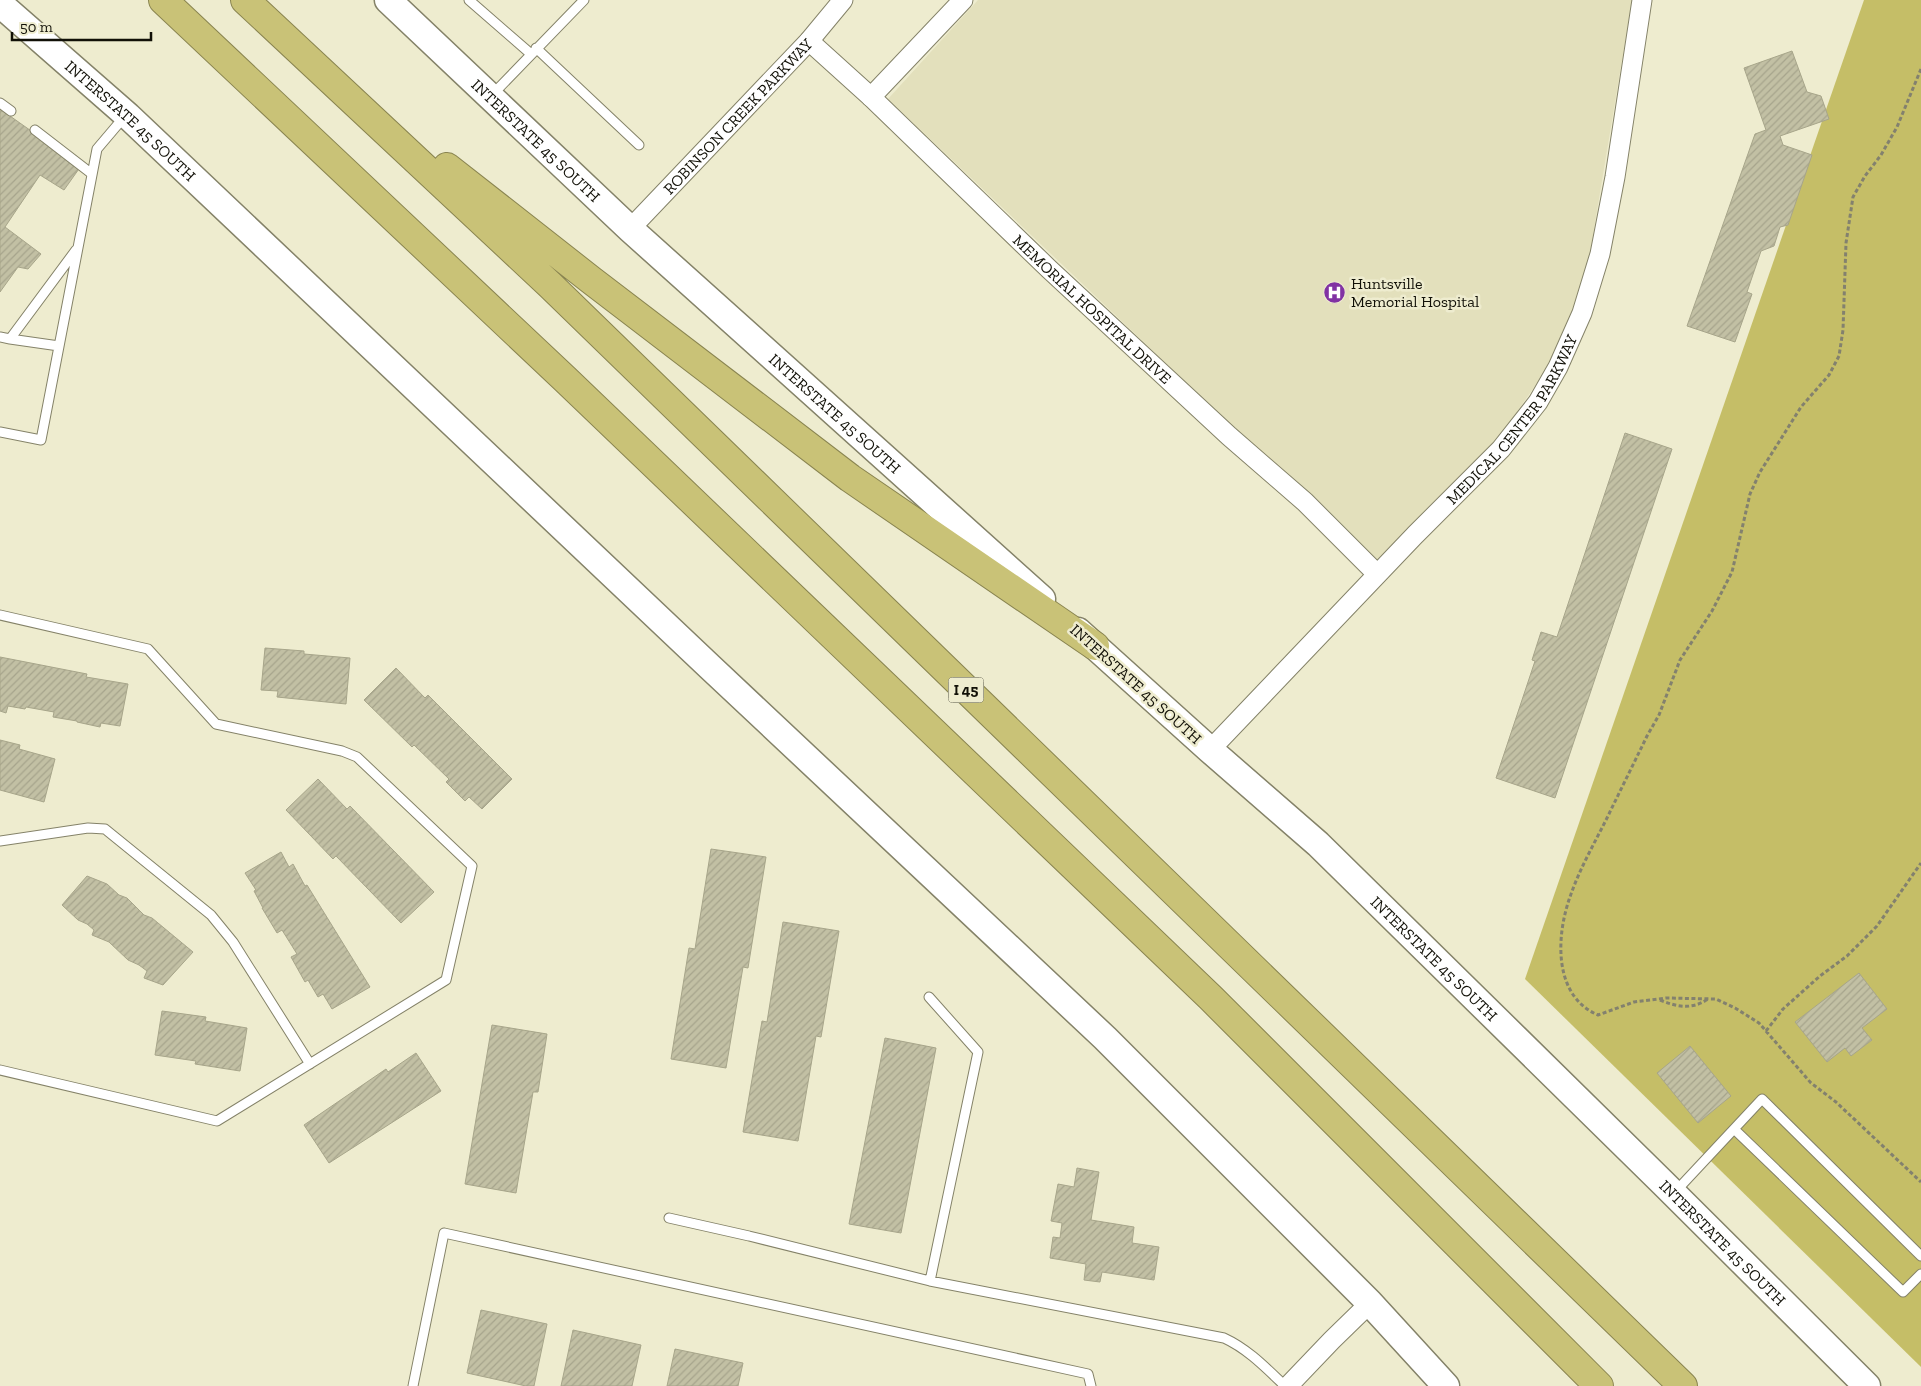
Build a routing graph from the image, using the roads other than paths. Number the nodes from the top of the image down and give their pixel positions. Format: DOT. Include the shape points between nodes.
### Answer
graph roads {
  1 [pos="163,0"];
  2 [pos="245,0"];
  3 [pos="260,0"];
  4 [pos="388,0"];
  5 [pos="469,0"];
  6 [pos="584,0"];
  7 [pos="843,0"];
  8 [pos="964,0"];
  9 [pos="1642,0"];
  10 [pos="0,4"];
  11 [pos="809,41"];
  12 [pos="534,51"];
  13 [pos="490,97"];
  14 [pos="870,97"];
  15 [pos="0,103"];
  16 [pos="11,111"];
  17 [pos="126,115"];
  18 [pos="35,130"];
  19 [pos="639,145"];
  20 [pos="92,174"];
  21 [pos="630,229"];
  22 [pos="78,248"];
  23 [pos="5,338"];
  24 [pos="59,346"];
  25 [pos="0,432"];
  26 [pos="1377,574"];
  27 [pos="0,615"];
  28 [pos="1095,646"];
  29 [pos="1210,750"];
  30 [pos="0,841"];
  31 [pos="929,997"];
  32 [pos="310,1064"];
  33 [pos="0,1070"];
  34 [pos="1734,1129"];
  35 [pos="1674,1193"];
  36 [pos="669,1218"];
  37 [pos="1921,1256"];
  38 [pos="1921,1274"];
  39 [pos="930,1280"];
  40 [pos="1370,1303"];
  41 [pos="413,1386"];
  42 [pos="1091,1386"];
  43 [pos="1286,1386"];
  44 [pos="1446,1386"];
  45 [pos="1599,1386"];
  46 [pos="1683,1386"];
  47 [pos="1867,1386"];
  1 -- 45 [label="highway" via="1211,998"];
  2 -- 46 [label="highway, I 45" via="550,285"];
  3 -- 28 [label="highway" via="390,121 590,280 850,478"];
  4 -- 13 [label="main road, INTERSTATE 45 SOUTH"];
  5 -- 12 [label="lane"];
  6 -- 12 [label="lane"];
  7 -- 11 [label="street, ROBINSON CREEK PARKWAY"];
  8 -- 14 [label="street"];
  9 -- 26 [label="street, MEDICAL CENTER PARKWAY" via="1600,254 1582,313 1562,359 1538,402 1501,450"];
  10 -- 17 [label="main road, INTERSTATE 45 SOUTH"];
  11 -- 14 [label="street, MEMORIAL HOSPITAL DRIVE"];
  11 -- 21 [label="street, ROBINSON CREEK PARKWAY"];
  12 -- 13 [label="lane"];
  12 -- 19 [label="lane"];
  13 -- 21 [label="main road, INTERSTATE 45 SOUTH"];
  14 -- 26 [label="street, MEMORIAL HOSPITAL DRIVE" via="1049,269 1305,502"];
  15 -- 16 [label="lane"];
  17 -- 20 [label="lane" via="97,149"];
  17 -- 40 [label="main road, INTERSTATE 45 SOUTH" via="1105,1038"];
  18 -- 20 [label="lane"];
  20 -- 22 [label="lane"];
  21 -- 28 [label="main road, INTERSTATE 45 SOUTH"];
  22 -- 23 [label="lane"];
  22 -- 24 [label="lane"];
  23 -- 24 [label="lane"];
  24 -- 25 [label="lane" via="41,440"];
  26 -- 29 [label="street, MEDICAL CENTER PARKWAY"];
  27 -- 32 [label="lane" via="148,649 216,724 358,757 472,866 446,980"];
  28 -- 29 [label="main road, INTERSTATE 45 SOUTH"];
  29 -- 35 [label="main road, INTERSTATE 45 SOUTH" via="1318,844"];
  30 -- 32 [label="lane" via="88,828 105,829 211,915 233,942"];
  31 -- 39 [label="lane" via="978,1052"];
  32 -- 33 [label="lane" via="217,1121"];
  34 -- 35 [label="lane"];
  34 -- 37 [label="lane" via="1762,1099"];
  34 -- 38 [label="lane" via="1903,1292"];
  35 -- 47 [label="main road, INTERSTATE 45 SOUTH"];
  36 -- 39 [label="lane"];
  39 -- 43 [label="lane" via="1224,1338 1252,1354"];
  40 -- 43 [label="street"];
  40 -- 44 [label="main road, INTERSTATE 45 SOUTH"];
  41 -- 42 [label="lane" via="444,1233 1088,1374"];
}
